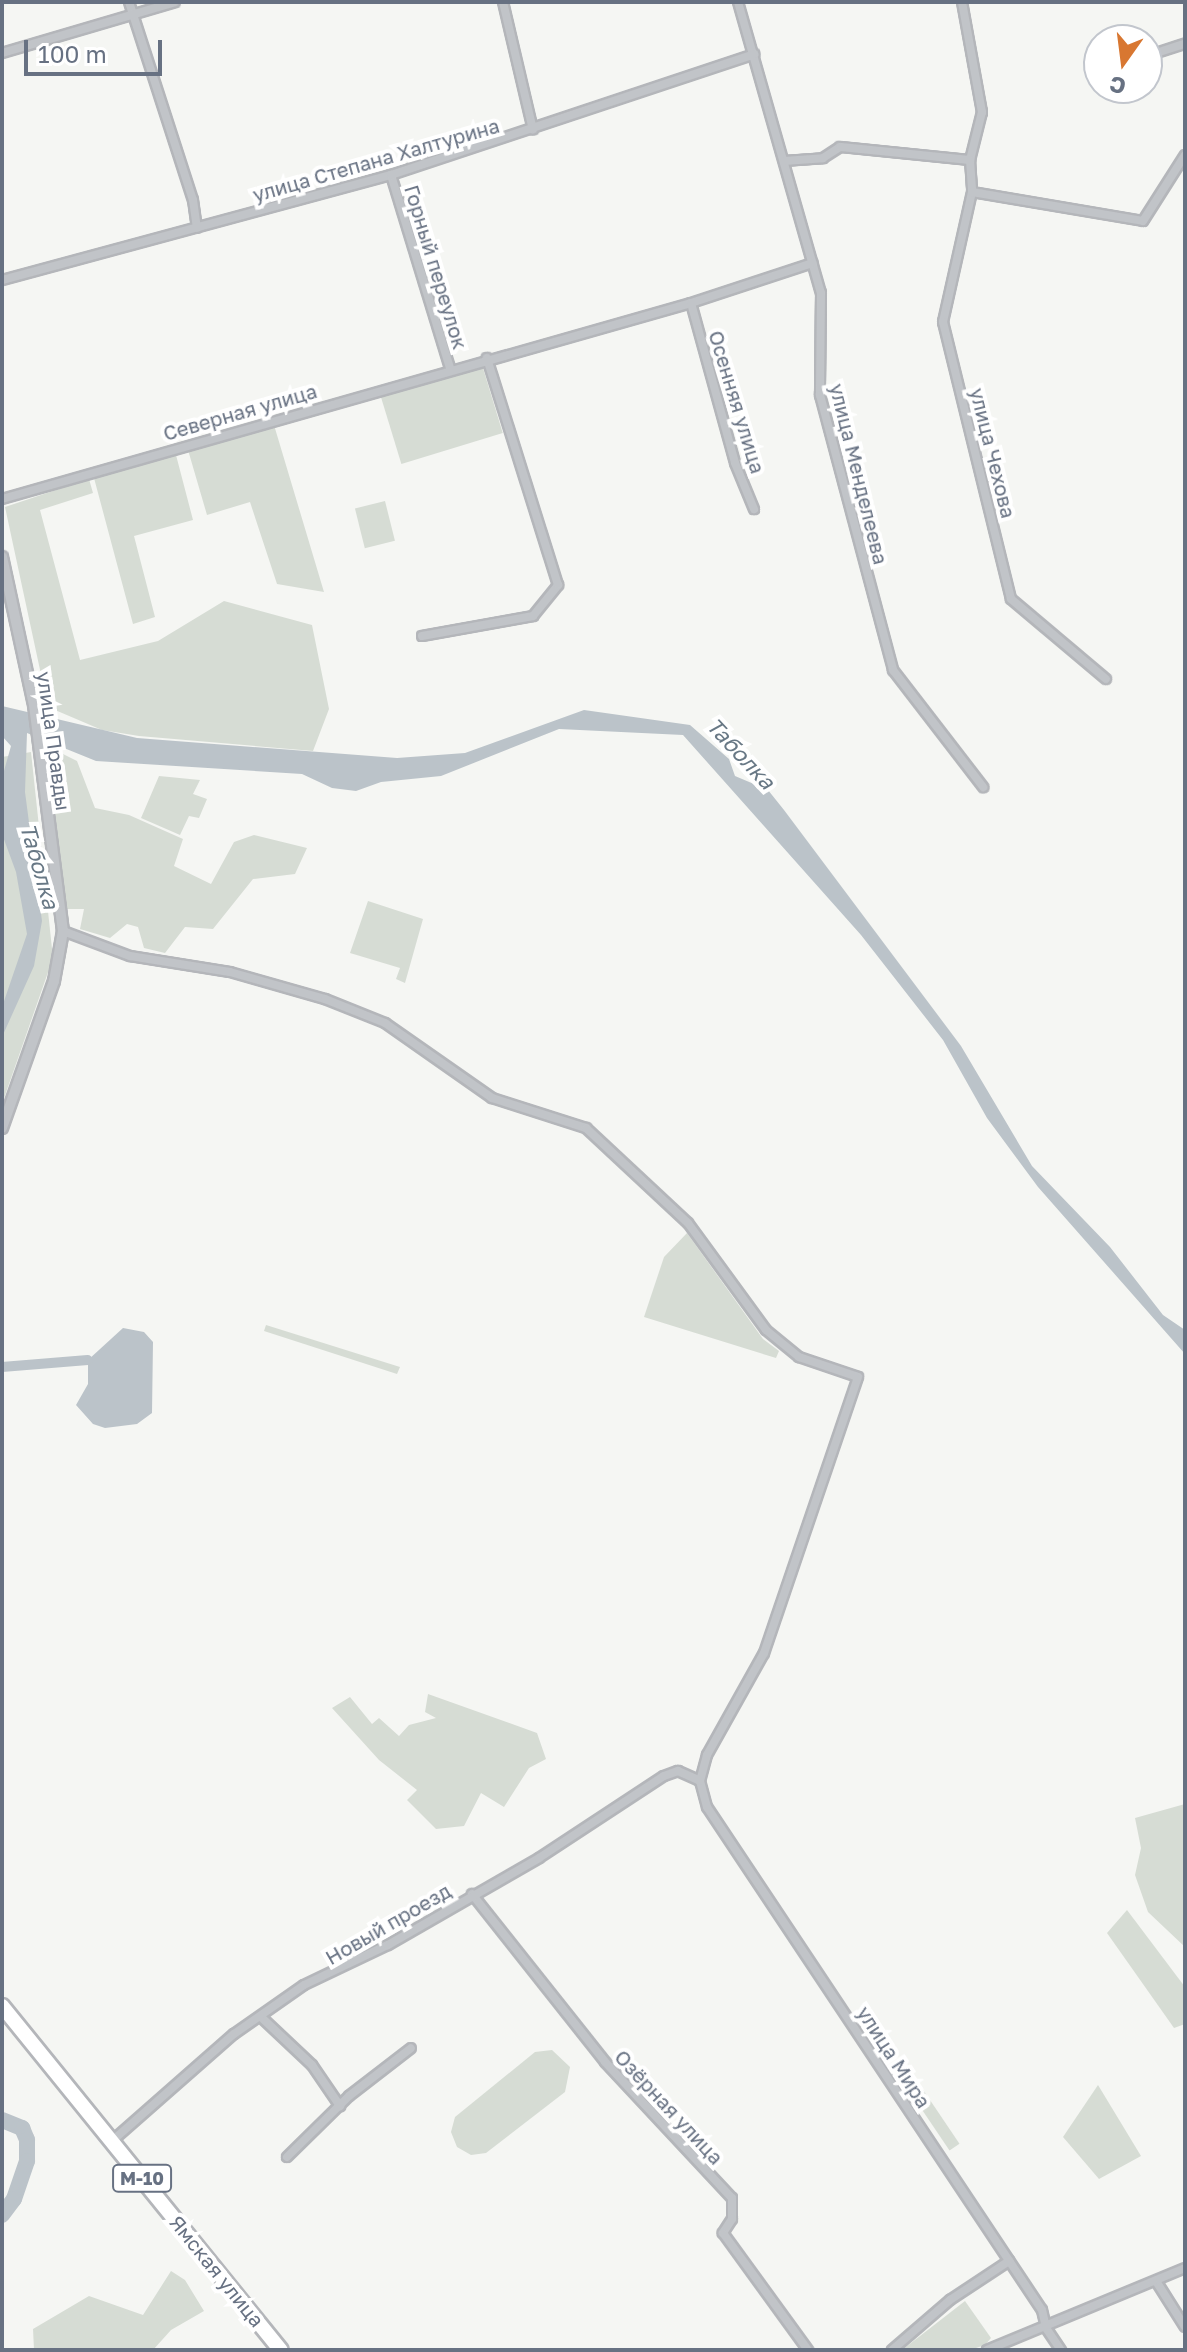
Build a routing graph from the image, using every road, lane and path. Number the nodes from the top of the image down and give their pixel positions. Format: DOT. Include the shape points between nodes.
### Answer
graph roads {
  1 [pos="129,2"];
  2 [pos="175,2"];
  3 [pos="503,2"];
  4 [pos="738,2"];
  5 [pos="962,2"];
  6 [pos="133,16"];
  7 [pos="1185,44"];
  8 [pos="1163,51"];
  9 [pos="2,53"];
  10 [pos="754,54"];
  11 [pos="533,130"];
  12 [pos="1185,155"];
  13 [pos="970,160"];
  14 [pos="784,161"];
  15 [pos="391,175"];
  16 [pos="972,192"];
  17 [pos="197,228"];
  18 [pos="813,263"];
  19 [pos="2,280"];
  20 [pos="691,303"];
  21 [pos="487,358"];
  22 [pos="450,368"];
  23 [pos="2,499"];
  24 [pos="754,509"];
  25 [pos="2,557"];
  26 [pos="422,636"];
  27 [pos="1106,679"];
  28 [pos="983,787"];
  29 [pos="63,931"];
  30 [pos="2,1128"];
  31 [pos="700,1781"];
  32 [pos="472,1894"];
  33 [pos="2,2006"];
  34 [pos="261,2017"];
  35 [pos="411,2048"];
  36 [pos="340,2106"];
  37 [pos="112,2141"];
  38 [pos="287,2157"];
  39 [pos="1009,2261"];
  40 [pos="1185,2268"];
  41 [pos="1156,2281"];
  42 [pos="1185,2327"];
  43 [pos="1046,2328"];
  44 [pos="281,2350"];
  45 [pos="808,2350"];
  46 [pos="892,2350"];
  47 [pos="987,2350"];
  48 [pos="1061,2350"];
  1 -- 6 [label="street"];
  2 -- 6 [label="street"];
  3 -- 11 [label="street"];
  4 -- 10 [label="street, улица Менделеева"];
  5 -- 13 [label="street, улица Чехова" via="982,112"];
  6 -- 9 [label="street"];
  6 -- 17 [label="street" via="193,200"];
  7 -- 8 [label="street"];
  10 -- 11 [label="street, улица Степана Халтурина"];
  10 -- 14 [label="street, улица Менделеева"];
  11 -- 15 [label="street, улица Степана Халтурина"];
  12 -- 16 [label="street" via="1143,221"];
  13 -- 14 [label="street" via="840,147 823,158"];
  13 -- 16 [label="street, улица Чехова"];
  14 -- 18 [label="street, улица Менделеева"];
  15 -- 17 [label="street, улица Степана Халтурина"];
  15 -- 22 [label="street, Горный переулок"];
  16 -- 27 [label="street, улица Чехова" via="943,322 1008,589 1011,599"];
  17 -- 19 [label="street, улица Степана Халтурина"];
  18 -- 20 [label="street, Северная улица"];
  18 -- 28 [label="street, улица Менделеева" via="821,293 820,395 893,670"];
  20 -- 21 [label="street, Северная улица"];
  20 -- 24 [label="street, Осенняя улица" via="735,463"];
  21 -- 22 [label="street, Северная улица"];
  21 -- 26 [label="street" via="558,585 533,616"];
  22 -- 23 [label="street, Северная улица"];
  25 -- 29 [label="street, улица Правды" via="34,705"];
  29 -- 30 [label="street, улица Правды" via="54,981"];
  29 -- 31 [label="street" via="130,956 230,972 325,999 385,1023 492,1098 586,1128 688,1223 766,1330 799,1357 858,1377 764,1653 707,1755"];
  31 -- 32 [label="street, Новый проезд" via="678,1771 664,1776 539,1858"];
  31 -- 39 [label="street, улица Мира" via="707,1807"];
  32 -- 34 [label="street, Новый проезд" via="332,1976 304,1985"];
  32 -- 45 [label="street, Озёрная улица" via="605,2062 732,2198 732,2219 723,2233"];
  33 -- 37 [label="highway, Ямская улица / М-10"];
  34 -- 36 [label="street" via="312,2065"];
  34 -- 37 [label="street, Новый проезд" via="234,2034"];
  35 -- 36 [label="street"];
  36 -- 38 [label="street"];
  37 -- 44 [label="highway, Ямская улица / М-10"];
  39 -- 43 [label="street, улица Мира" via="1042,2310"];
  39 -- 46 [label="street" via="950,2300"];
  40 -- 41 [label="street"];
  41 -- 42 [label="street"];
  41 -- 43 [label="street"];
  43 -- 47 [label="street"];
  43 -- 48 [label="street, улица Мира"];
}
